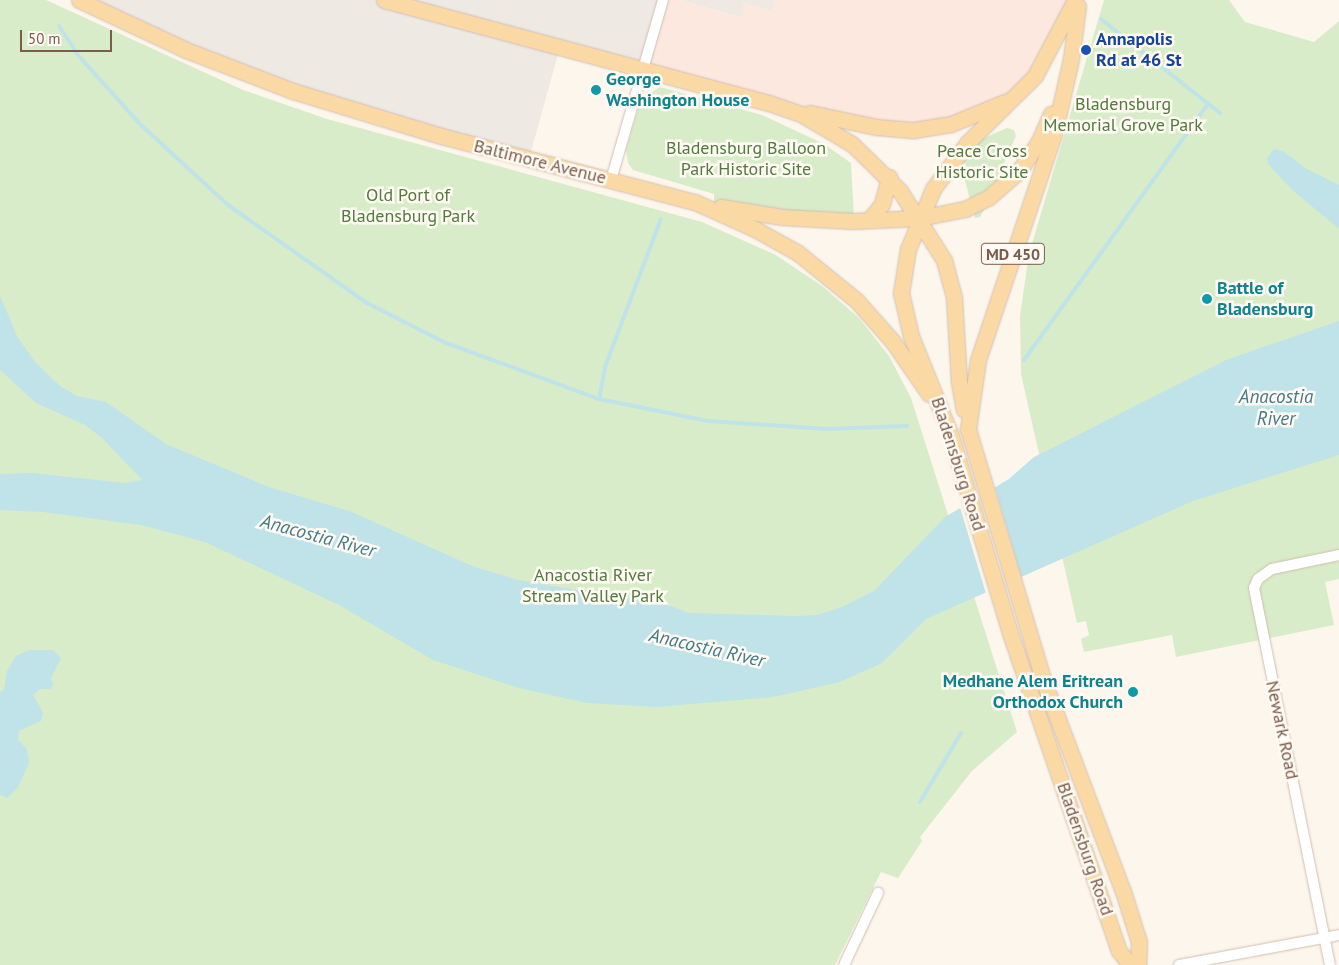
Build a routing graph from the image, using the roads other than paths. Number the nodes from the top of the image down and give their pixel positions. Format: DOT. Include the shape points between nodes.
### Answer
graph roads {
  1 [pos="79,0"];
  2 [pos="384,0"];
  3 [pos="663,0"];
  4 [pos="1077,0"];
  5 [pos="642,69"];
  6 [pos="1064,80"];
  7 [pos="1016,98"];
  8 [pos="788,110"];
  9 [pos="889,177"];
  10 [pos="611,180"];
  11 [pos="695,202"];
  12 [pos="919,218"];
  13 [pos="869,220"];
  14 [pos="942,411"];
  15 [pos="968,429"];
  16 [pos="1339,554"];
  17 [pos="878,893"];
  18 [pos="1339,935"];
  19 [pos="1325,938"];
  20 [pos="844,965"];
  21 [pos="1130,965"];
  22 [pos="1138,965"];
  23 [pos="1179,965"];
  24 [pos="1330,965"];
  1 -- 10 [label="main road, Baltimore Avenue" via="186,50 293,91 441,136"];
  2 -- 5 [label="main road"];
  3 -- 5 [label="street"];
  4 -- 6 [label="main road, Bladensburg Road / MD 450" via="1072,59"];
  4 -- 7 [label="main road, Bladensburg Road / MD 450" via="1047,57"];
  5 -- 8 [label="main road"];
  5 -- 10 [label="street"];
  6 -- 12 [label="main road" via="1038,143 1010,181 977,204"];
  6 -- 15 [label="main road, Bladensburg Road / MD 450" via="1052,140 978,360"];
  7 -- 8 [label="main road" via="950,124 914,130 876,127"];
  7 -- 12 [label="main road, Bladensburg Road / MD 450" via="957,155"];
  8 -- 9 [label="main road" via="839,134"];
  9 -- 12 [label="main road"];
  9 -- 13 [label="main road" via="882,204"];
  10 -- 11 [label="main road, Baltimore Avenue"];
  11 -- 13 [label="main road" via="782,217"];
  11 -- 14 [label="main road, Baltimore Avenue" via="783,244 843,289 882,328"];
  12 -- 13 [label="main road"];
  12 -- 14 [label="main road, Bladensburg Road / MD 450" via="905,259 902,292 911,336"];
  12 -- 15 [label="main road" via="937,247 952,283 959,382"];
  14 -- 21 [label="main road, Bladensburg Road" via="1003,607 1119,951"];
  15 -- 22 [label="main road, Bladensburg Road" via="1056,715 1123,891 1139,942"];
  16 -- 19 [label="street, Newark Road" via="1272,569 1258,579 1254,588"];
  17 -- 20 [label="street"];
  18 -- 19 [label="street"];
  19 -- 23 [label="street"];
  19 -- 24 [label="street, Newark Road"];
}
